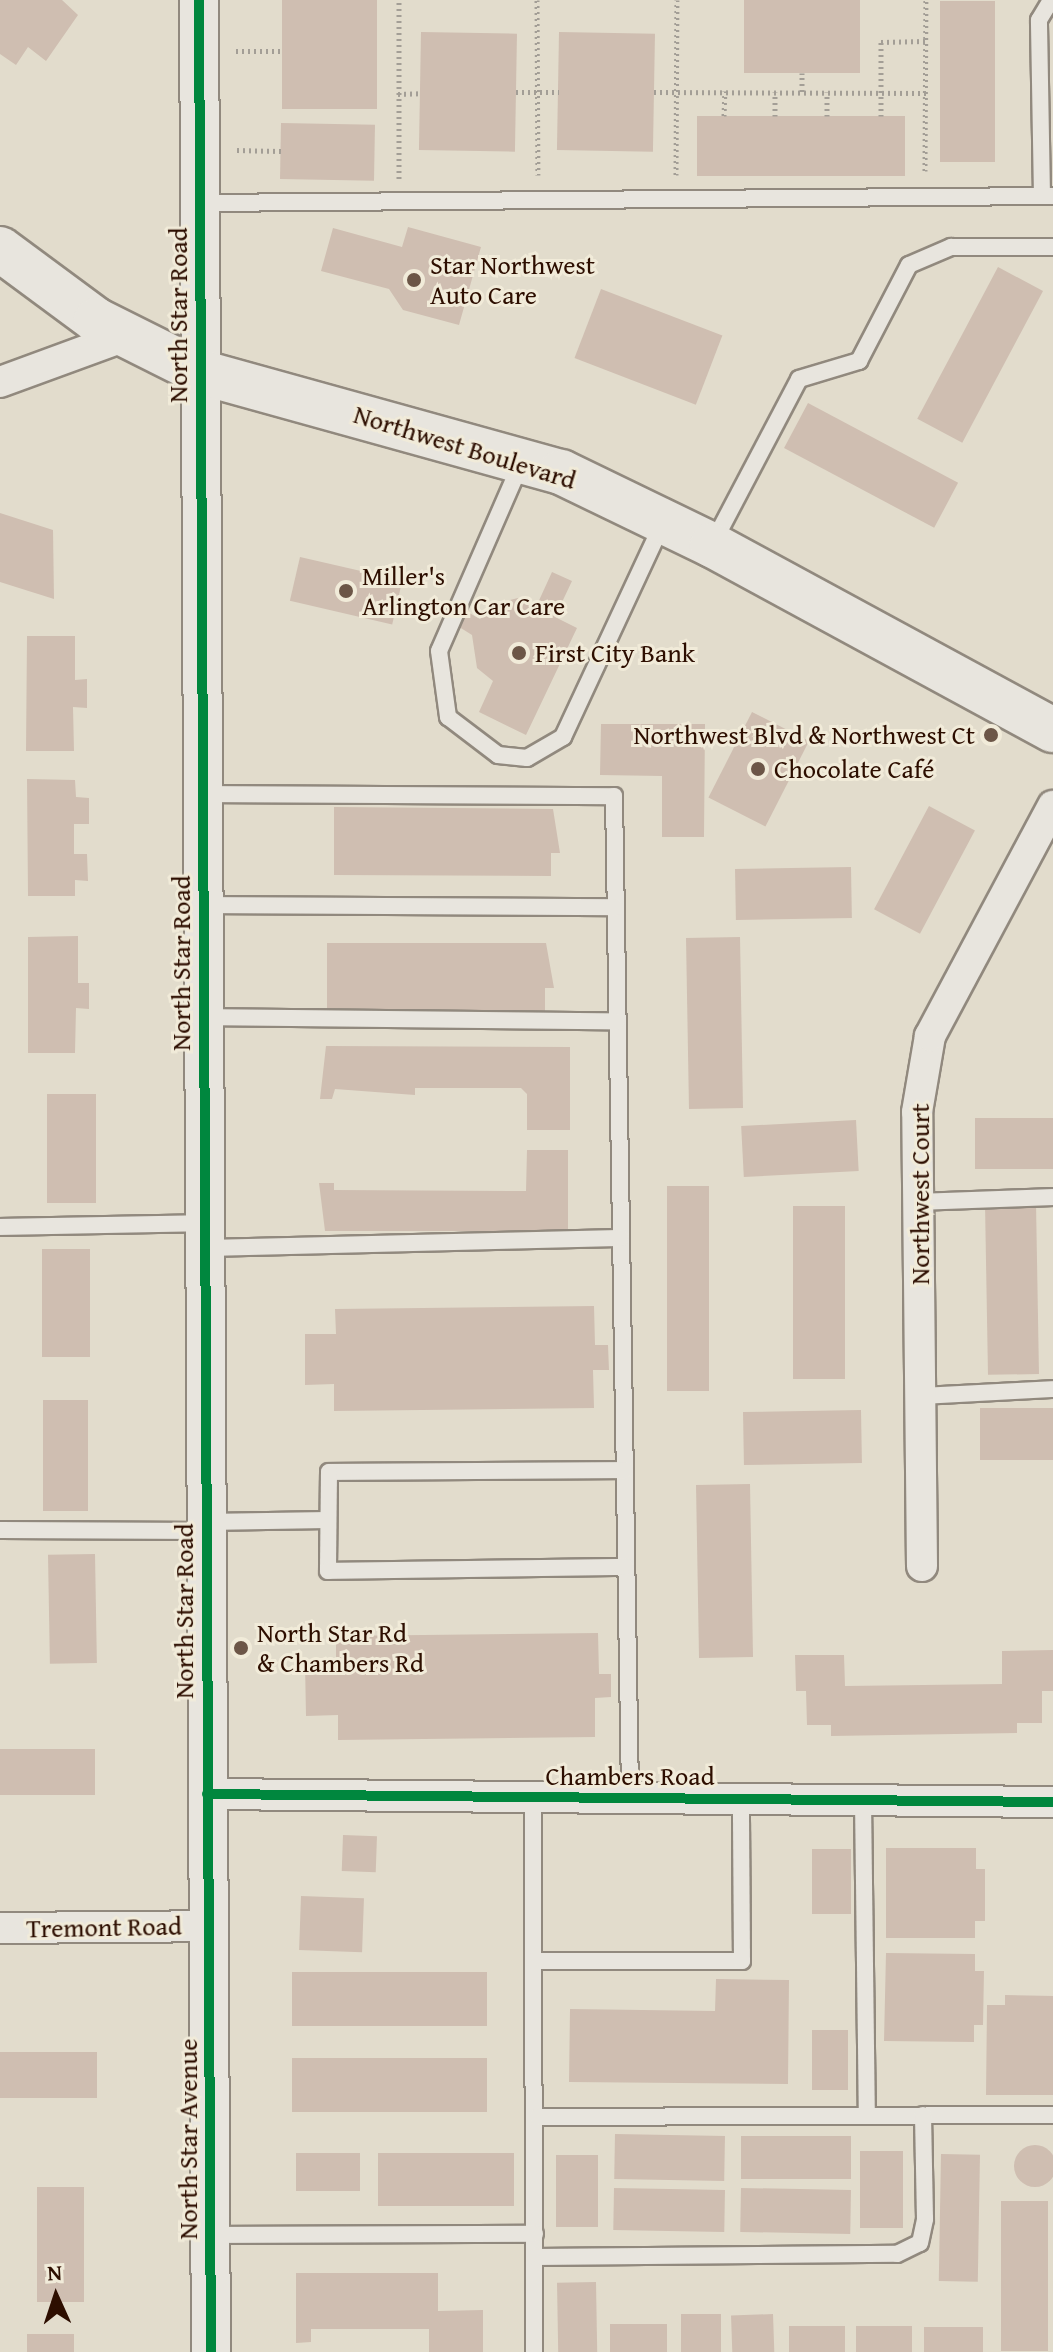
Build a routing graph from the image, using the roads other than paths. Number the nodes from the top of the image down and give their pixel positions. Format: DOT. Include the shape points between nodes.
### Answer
graph roads {
  1 [pos="199,0"];
  2 [pos="1051,0"];
  3 [pos="1048,196"];
  4 [pos="199,203"];
  5 [pos="1053,247"];
  6 [pos="0,249"];
  7 [pos="126,336"];
  8 [pos="200,372"];
  9 [pos="0,382"];
  10 [pos="522,460"];
  11 [pos="664,520"];
  12 [pos="712,545"];
  13 [pos="1053,730"];
  14 [pos="203,794"];
  15 [pos="1053,806"];
  16 [pos="203,905"];
  17 [pos="615,907"];
  18 [pos="204,1017"];
  19 [pos="617,1021"];
  20 [pos="1053,1197"];
  21 [pos="918,1202"];
  22 [pos="0,1227"];
  23 [pos="205,1235"];
  24 [pos="621,1238"];
  25 [pos="1053,1389"];
  26 [pos="920,1396"];
  27 [pos="625,1470"];
  28 [pos="328,1520"];
  29 [pos="206,1526"];
  30 [pos="0,1530"];
  31 [pos="922,1566"];
  32 [pos="626,1567"];
  33 [pos="207,1794"];
  34 [pos="533,1797"];
  35 [pos="630,1797"];
  36 [pos="741,1799"];
  37 [pos="863,1800"];
  38 [pos="1053,1802"];
  39 [pos="209,1926"];
  40 [pos="0,1928"];
  41 [pos="534,1961"];
  42 [pos="923,2115"];
  43 [pos="1053,2115"];
  44 [pos="867,2116"];
  45 [pos="538,2117"];
  46 [pos="535,2234"];
  47 [pos="210,2235"];
  48 [pos="535,2257"];
  49 [pos="211,2352"];
  50 [pos="534,2352"];
  1 -- 4 [label="street, North Star Road"];
  2 -- 3 [label="lane" via="1039,20"];
  3 -- 4 [label="lane"];
  4 -- 8 [label="street, North Star Road"];
  5 -- 12 [label="lane" via="951,247 909,265 859,361 799,379"];
  6 -- 7 [label="main road, Northwest Boulevard"];
  7 -- 8 [label="main road, Northwest Boulevard"];
  7 -- 9 [label="street"];
  8 -- 10 [label="main road, Northwest Boulevard"];
  8 -- 14 [label="street, North Star Road"];
  10 -- 11 [label="main road, Northwest Boulevard"];
  10 -- 11 [label="lane" via="439,651 448,717 498,755 527,758 563,737"];
  11 -- 12 [label="main road, Northwest Boulevard"];
  12 -- 13 [label="main road, Northwest Boulevard"];
  14 -- 16 [label="street, North Star Road"];
  14 -- 17 [label="lane" via="614,796"];
  15 -- 21 [label="street, Northwest Court" via="930,1036 917,1112"];
  16 -- 17 [label="lane"];
  16 -- 18 [label="street, North Star Road"];
  17 -- 19 [label="lane"];
  18 -- 19 [label="lane"];
  18 -- 23 [label="street, North Star Road"];
  19 -- 24 [label="lane"];
  20 -- 21 [label="lane"];
  21 -- 26 [label="street, Northwest Court"];
  22 -- 23 [label="lane"];
  23 -- 24 [label="lane"];
  23 -- 29 [label="street, North Star Road"];
  24 -- 27 [label="lane"];
  25 -- 26 [label="lane"];
  26 -- 31 [label="street, Northwest Court"];
  27 -- 28 [label="lane" via="329,1472"];
  27 -- 32 [label="lane"];
  28 -- 29 [label="lane"];
  28 -- 32 [label="lane" via="328,1571"];
  29 -- 30 [label="lane"];
  29 -- 33 [label="street, North Star Road"];
  32 -- 35 [label="lane"];
  33 -- 34 [label="street, Chambers Road"];
  33 -- 39 [label="street, North Star Road"];
  34 -- 35 [label="street, Chambers Road"];
  34 -- 41 [label="lane"];
  35 -- 36 [label="street, Chambers Road"];
  36 -- 37 [label="street, Chambers Road"];
  36 -- 41 [label="lane" via="742,1961"];
  37 -- 38 [label="street, Chambers Road"];
  37 -- 44 [label="lane"];
  39 -- 40 [label="street, Tremont Road"];
  39 -- 47 [label="street, North Star Avenue"];
  41 -- 45 [label="lane"];
  42 -- 43 [label="lane"];
  42 -- 44 [label="lane"];
  42 -- 48 [label="lane" via="925,2219 920,2243 897,2254"];
  44 -- 45 [label="lane"];
  45 -- 46 [label="lane"];
  46 -- 47 [label="lane"];
  46 -- 48 [label="lane"];
  47 -- 49 [label="street, North Star Avenue"];
  48 -- 50 [label="lane"];
}
